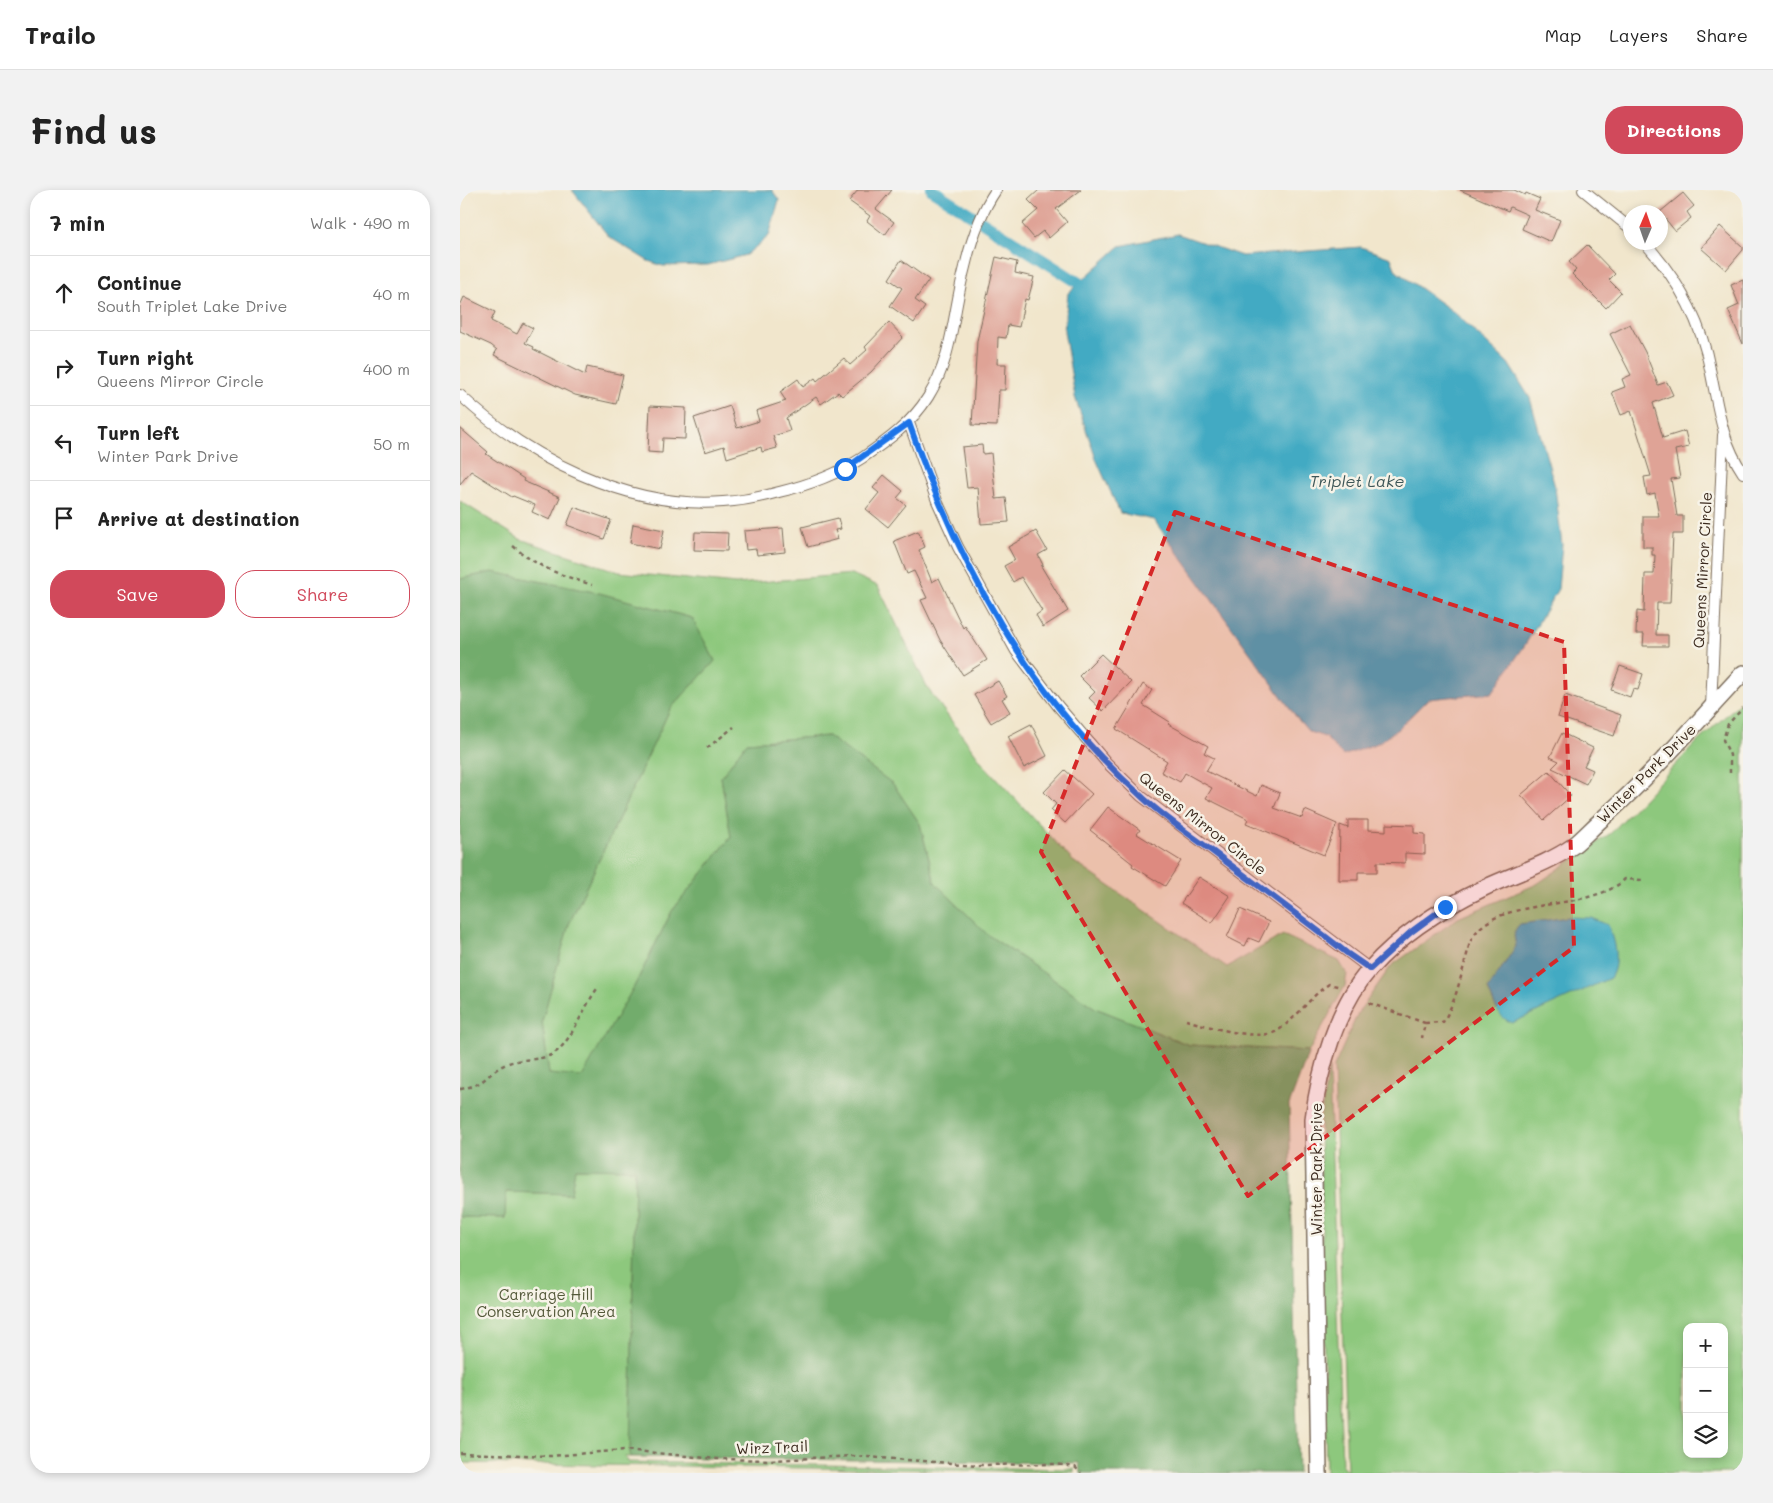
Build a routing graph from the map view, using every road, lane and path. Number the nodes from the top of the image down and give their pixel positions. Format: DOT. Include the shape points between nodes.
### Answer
graph roads {
  1 [pos="996,190"];
  2 [pos="1583,190"];
  3 [pos="1623,222"];
  4 [pos="1650,250"];
  5 [pos="460,395"];
  6 [pos="909,423"];
  7 [pos="1723,435"];
  8 [pos="1743,473"];
  9 [pos="513,546"];
  10 [pos="592,585"];
  11 [pos="1743,673"];
  12 [pos="1710,707"];
  13 [pos="1743,708"];
  14 [pos="734,727"];
  15 [pos="707,748"];
  16 [pos="1730,773"];
  17 [pos="1643,880"];
  18 [pos="1370,969"];
  19 [pos="1341,987"];
  20 [pos="596,989"];
  21 [pos="1369,1003"];
  22 [pos="1186,1020"];
  23 [pos="1425,1023"];
  24 [pos="1422,1038"];
  25 [pos="460,1089"];
  26 [pos="460,1453"];
  27 [pos="1081,1473"];
  28 [pos="1320,1473"];
  1 -- 6 [label="street" via="983,214 964,267 952,336 942,370"];
  2 -- 3 [label="street"];
  4 -- 7 [label="street, Queens Mirror Circle" via="1678,284 1698,323"];
  5 -- 6 [label="street" via="508,436 574,472 647,495 678,501 723,502 810,485 845,469"];
  6 -- 18 [label="street, Queens Mirror Circle" via="958,548 1016,650 1058,706 1106,762 1141,796"];
  7 -- 8 [label="street, Queens Mirror Circle"];
  7 -- 12 [label="street, Queens Mirror Circle"];
  9 -- 10 [label="path" via="532,562 556,574"];
  11 -- 12 [label="street, Winter Park Drive"];
  12 -- 18 [label="street, Winter Park Drive" via="1626,799 1573,846 1445,907"];
  13 -- 16 [label="path" via="1728,724 1723,740 1730,755"];
  14 -- 15 [label="path"];
  17 -- 23 [label="path" via="1625,879 1603,894 1531,908 1486,923 1472,937 1451,1010 1443,1022"];
  18 -- 28 [label="street, Winter Park Drive" via="1353,994 1325,1058 1313,1119"];
  19 -- 22 [label="path" via="1328,984 1276,1032 1262,1035 1220,1030"];
  20 -- 25 [label="path" via="567,1040 552,1054 506,1064 476,1086"];
  21 -- 23 [label="path"];
  23 -- 24 [label="path"];
  26 -- 27 [label="path, Wirz Trail" via="551,1456 625,1450 717,1459 772,1460 853,1456 969,1465 1056,1464 1075,1467"];
}
